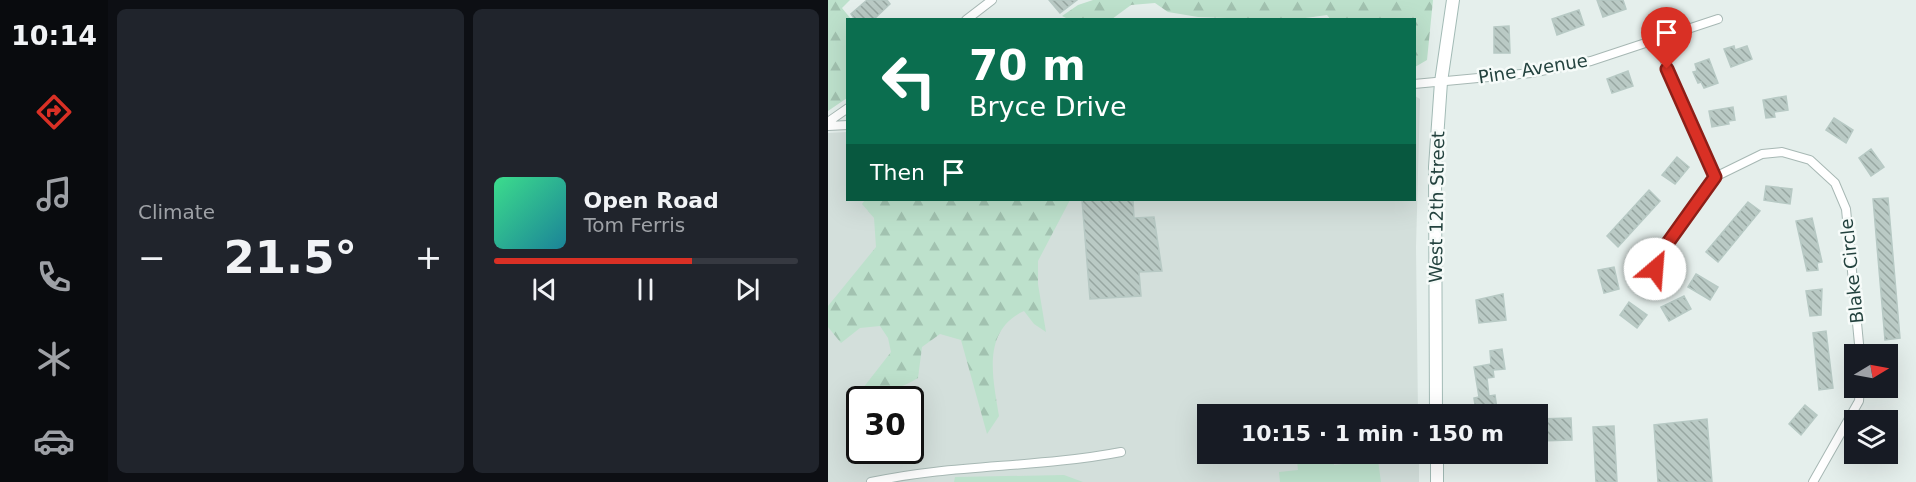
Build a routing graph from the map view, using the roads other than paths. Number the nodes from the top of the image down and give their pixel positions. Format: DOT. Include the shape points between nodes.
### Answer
graph roads {
  1 [pos="992,0"];
  2 [pos="1453,0"];
  3 [pos="969,18"];
  4 [pos="1718,19"];
  5 [pos="1659,38"];
  6 [pos="1442,82"];
  7 [pos="1416,84"];
  8 [pos="846,110"];
  9 [pos="828,124"];
  10 [pos="846,125"];
  11 [pos="1715,177"];
  12 [pos="1655,269"];
  13 [pos="1859,344"];
  14 [pos="1859,398"];
  15 [pos="1436,404"];
  16 [pos="1120,452"];
  17 [pos="1437,464"];
  18 [pos="871,482"];
  19 [pos="1437,482"];
  20 [pos="1813,482"];
  1 -- 3 [label="street"];
  2 -- 6 [label="main road, West 12th Street"];
  4 -- 5 [label="street, Pine Avenue"];
  5 -- 6 [label="street, Pine Avenue" via="1591,61 1531,73"];
  5 -- 11 [label="street" via="1667,69"];
  6 -- 7 [label="street, Pine Avenue"];
  6 -- 15 [label="main road, West 12th Street" via="1435,167"];
  8 -- 9 [label="street"];
  9 -- 10 [label="street"];
  11 -- 12 [label="street, Blake Circle" via="1662,251"];
  11 -- 13 [label="street, Blake Circle" via="1762,154 1782,152 1810,160 1835,183 1846,208"];
  14 -- 20 [label="street"];
  16 -- 18 [label="street"];
  17 -- 19 [label="main road"];
}
